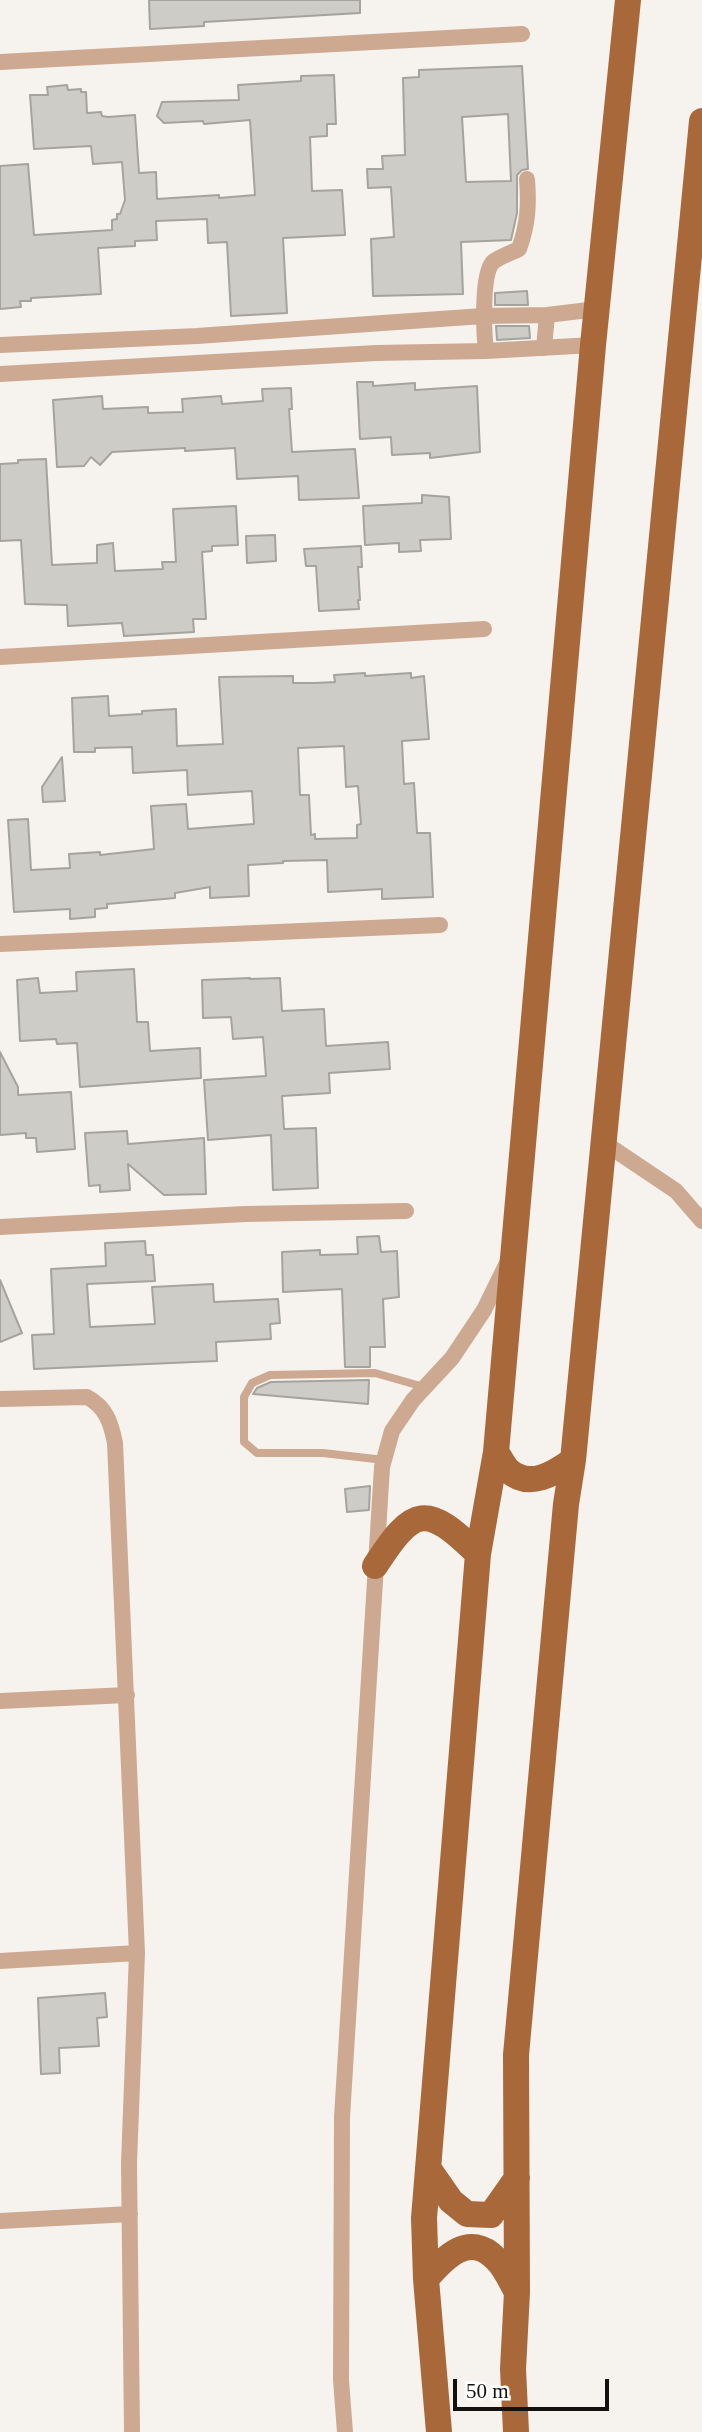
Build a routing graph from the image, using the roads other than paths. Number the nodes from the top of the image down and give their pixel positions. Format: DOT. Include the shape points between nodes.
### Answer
graph roads {
  1 [pos="628,0"];
  2 [pos="522,34"];
  3 [pos="0,62"];
  4 [pos="702,121"];
  5 [pos="527,179"];
  6 [pos="597,309"];
  7 [pos="547,315"];
  8 [pos="483,316"];
  9 [pos="50,342"];
  10 [pos="0,345"];
  11 [pos="593,345"];
  12 [pos="544,348"];
  13 [pos="486,351"];
  14 [pos="52,371"];
  15 [pos="0,374"];
  16 [pos="484,629"];
  17 [pos="0,657"];
  18 [pos="440,925"];
  19 [pos="0,944"];
  20 [pos="603,1142"];
  21 [pos="406,1211"];
  22 [pos="702,1221"];
  23 [pos="0,1227"];
  24 [pos="515,1247"];
  25 [pos="424,1387"];
  26 [pos="0,1399"];
  27 [pos="496,1452"];
  28 [pos="384,1460"];
  29 [pos="573,1460"];
  30 [pos="478,1555"];
  31 [pos="375,1566"];
  32 [pos="127,1695"];
  33 [pos="0,1701"];
  34 [pos="137,1953"];
  35 [pos="0,1961"];
  36 [pos="428,2168"];
  37 [pos="517,2178"];
  38 [pos="130,2214"];
  39 [pos="0,2221"];
  40 [pos="426,2279"];
  41 [pos="517,2292"];
  42 [pos="132,2432"];
  43 [pos="345,2432"];
  44 [pos="439,2432"];
  45 [pos="516,2432"];
  1 -- 6 [label="main road"];
  2 -- 3 [label="street"];
  4 -- 20 [label="main road"];
  5 -- 8 [label="street" via="530,206 526,228 519,249 489,269"];
  6 -- 7 [label="street"];
  6 -- 11 [label="main road"];
  7 -- 8 [label="street"];
  7 -- 12 [label="street"];
  8 -- 9 [label="street"];
  8 -- 13 [label="street"];
  9 -- 10 [label="street"];
  9 -- 14 [label="street"];
  11 -- 12 [label="street"];
  11 -- 24 [label="main road"];
  12 -- 13 [label="street"];
  13 -- 14 [label="street"];
  14 -- 15 [label="street"];
  16 -- 17 [label="street"];
  18 -- 19 [label="street"];
  20 -- 22 [label="street" via="676,1191"];
  20 -- 29 [label="main road"];
  21 -- 23 [label="street"];
  24 -- 25 [label="street" via="484,1310 452,1358"];
  24 -- 27 [label="main road"];
  25 -- 28 [label="street" via="392,1431"];
  25 -- 28 [label="lane" via="375,1373 270,1375 252,1382 244,1397 244,1442 257,1453 323,1453"];
  26 -- 32 [label="street" via="87,1397 96,1401 109,1419 115,1443"];
  27 -- 29 [label="main road" via="509,1471 526,1480 543,1478"];
  27 -- 30 [label="main road"];
  28 -- 31 [label="street"];
  29 -- 37 [label="main road" via="516,2055"];
  30 -- 31 [label="main road" via="438,1520 422,1519 405,1524"];
  30 -- 36 [label="main road"];
  31 -- 43 [label="street" via="342,2117 341,2380"];
  32 -- 33 [label="street"];
  32 -- 34 [label="street"];
  34 -- 35 [label="street"];
  34 -- 38 [label="street"];
  36 -- 37 [label="main road" via="451,2201 467,2214 491,2215"];
  36 -- 40 [label="main road"];
  37 -- 41 [label="main road"];
  38 -- 39 [label="street"];
  38 -- 42 [label="street"];
  40 -- 41 [label="main road" via="453,2251 468,2248 496,2259"];
  40 -- 44 [label="main road"];
  41 -- 45 [label="main road"];
}
